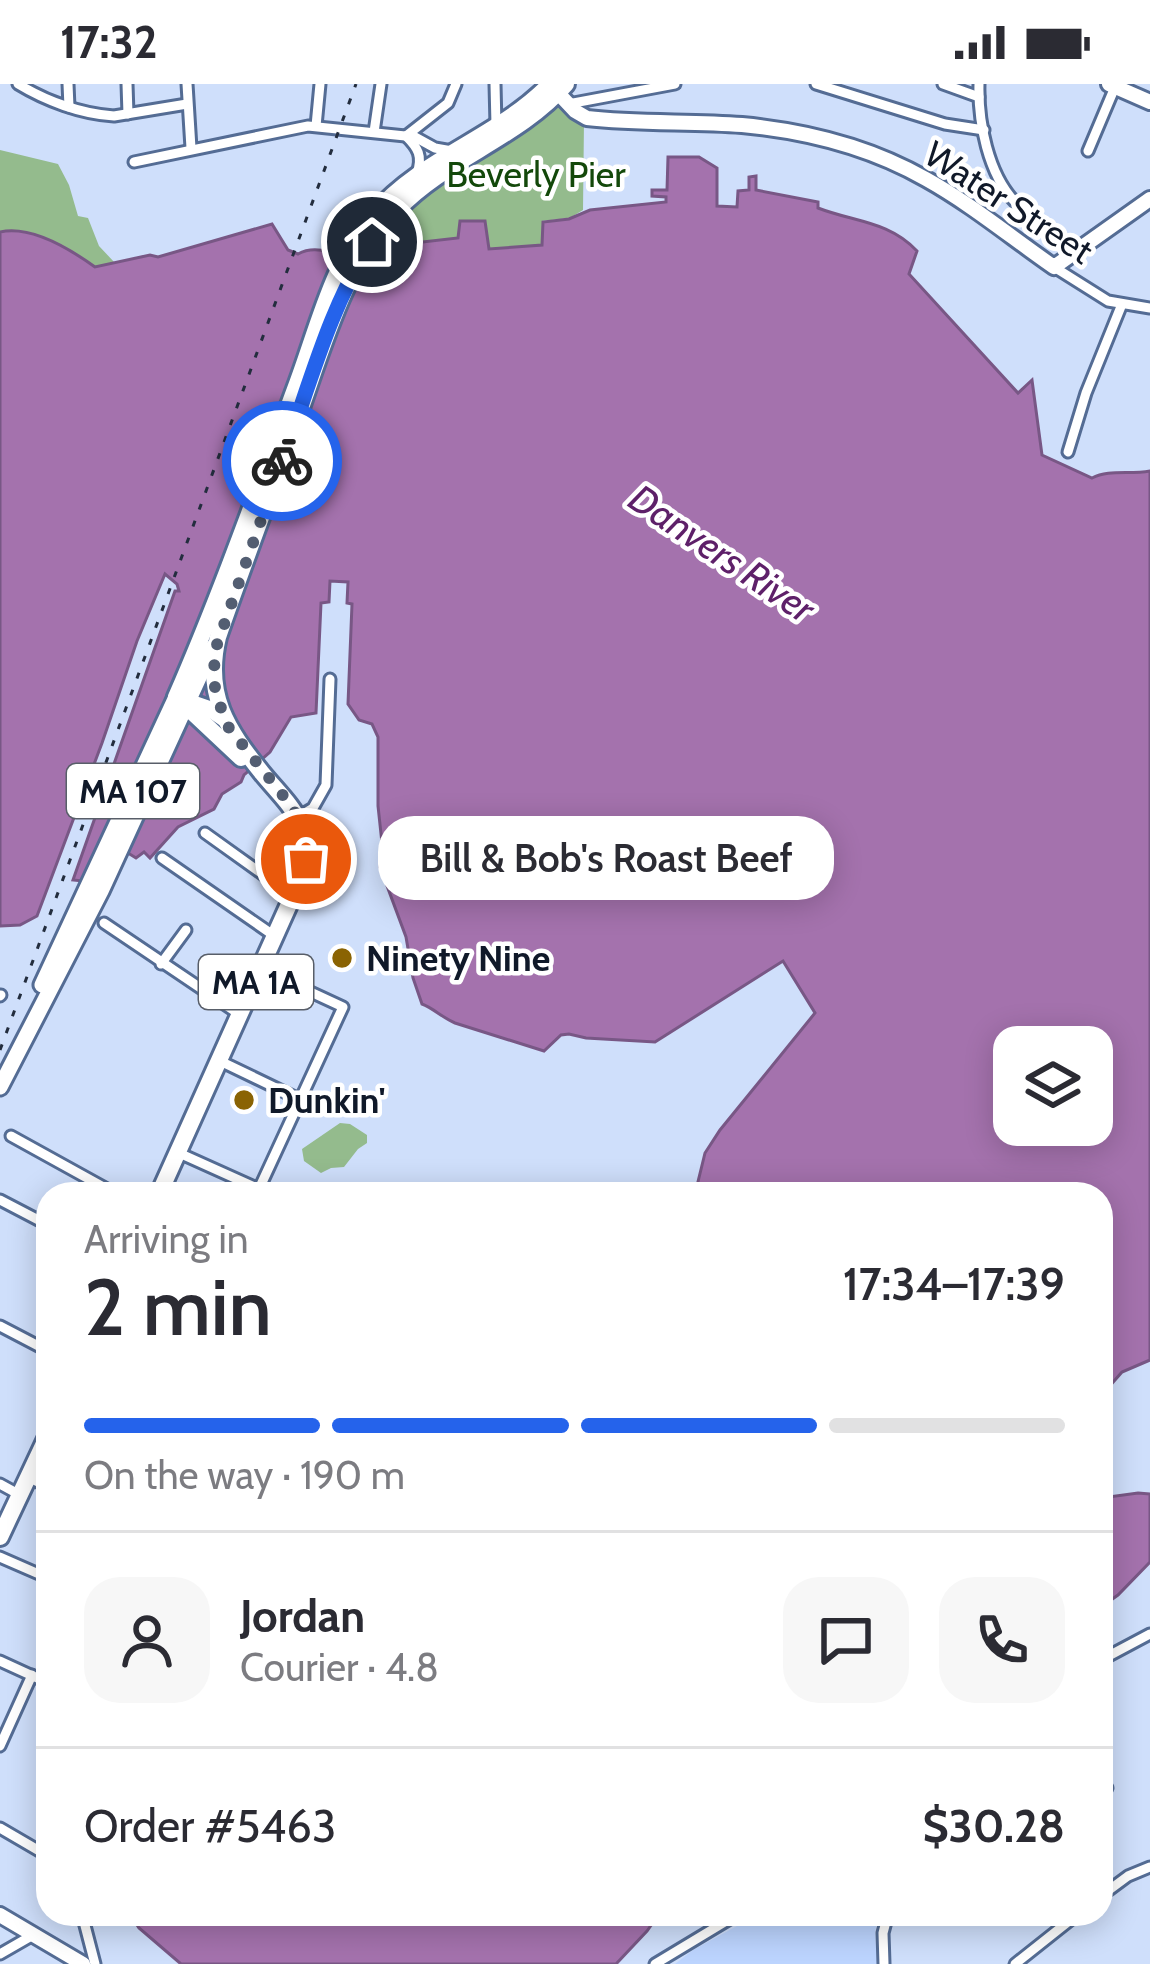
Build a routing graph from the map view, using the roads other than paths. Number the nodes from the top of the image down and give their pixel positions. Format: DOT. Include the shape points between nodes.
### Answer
graph roads {
  1 [pos="18,84"];
  2 [pos="68,84"];
  3 [pos="127,84"];
  4 [pos="187,84"];
  5 [pos="320,84"];
  6 [pos="381,84"];
  7 [pos="456,84"];
  8 [pos="495,84"];
  9 [pos="675,84"];
  10 [pos="816,84"];
  11 [pos="943,84"];
  12 [pos="979,84"];
  13 [pos="1112,85"];
  14 [pos="557,89"];
  15 [pos="979,97"];
  16 [pos="1150,102"];
  17 [pos="188,104"];
  18 [pos="69,106"];
  19 [pos="128,114"];
  20 [pos="496,125"];
  21 [pos="316,126"];
  22 [pos="984,130"];
  23 [pos="374,132"];
  24 [pos="406,136"];
  25 [pos="191,148"];
  26 [pos="452,151"];
  27 [pos="1088,151"];
  28 [pos="134,162"];
  29 [pos="417,173"];
  30 [pos="1150,199"];
  31 [pos="390,207"];
  32 [pos="1076,251"];
  33 [pos="1054,267"];
  34 [pos="1122,304"];
  35 [pos="1150,308"];
  36 [pos="305,380"];
  37 [pos="1068,452"];
  38 [pos="218,637"];
  39 [pos="330,679"];
  40 [pos="184,702"];
  41 [pos="224,719"];
  42 [pos="262,772"];
  43 [pos="297,817"];
  44 [pos="205,833"];
  45 [pos="162,858"];
  46 [pos="294,896"];
  47 [pos="104,923"];
  48 [pos="186,930"];
  49 [pos="276,937"];
  50 [pos="161,964"];
  51 [pos="261,969"];
  52 [pos="241,1015"];
  53 [pos="220,1061"];
  54 [pos="0,1084"];
  55 [pos="301,1100"];
  56 [pos="11,1136"];
  57 [pos="178,1153"];
  58 [pos="94,1182"];
  59 [pos="165,1182"];
  60 [pos="242,1182"];
  61 [pos="264,1182"];
  62 [pos="0,1200"];
  63 [pos="36,1220"];
  64 [pos="0,1326"];
  65 [pos="36,1345"];
  66 [pos="36,1460"];
  67 [pos="0,1484"];
  68 [pos="24,1486"];
  69 [pos="36,1486"];
  70 [pos="0,1538"];
  71 [pos="0,1557"];
  72 [pos="36,1574"];
  73 [pos="1150,1634"];
  74 [pos="1113,1654"];
  75 [pos="0,1661"];
  76 [pos="32,1676"];
  77 [pos="36,1678"];
  78 [pos="0,1746"];
  79 [pos="0,1828"];
  80 [pos="36,1849"];
  81 [pos="1150,1867"];
  82 [pos="1113,1887"];
  83 [pos="0,1915"];
  84 [pos="85,1926"];
  85 [pos="718,1926"];
  86 [pos="885,1926"];
  87 [pos="1063,1926"];
  88 [pos="87,1932"];
  89 [pos="33,1935"];
  90 [pos="0,1954"];
  91 [pos="77,1960"];
  92 [pos="95,1964"];
  93 [pos="655,1964"];
  94 [pos="884,1964"];
  95 [pos="1016,1964"];
  1 -- 18 [label="street"];
  2 -- 18 [label="street"];
  3 -- 19 [label="street"];
  4 -- 17 [label="street"];
  5 -- 21 [label="street"];
  6 -- 23 [label="street"];
  7 -- 24 [label="street" via="448,103"];
  8 -- 20 [label="street"];
  9 -- 14 [label="street"];
  10 -- 22 [label="street"];
  11 -- 15 [label="street"];
  12 -- 15 [label="street"];
  13 -- 16 [label="street"];
  13 -- 27 [label="street"];
  14 -- 20 [label="highway"];
  14 -- 31 [label="highway" via="524,123"];
  14 -- 33 [label="street, Water Street" via="586,118 743,125 854,147 929,181"];
  15 -- 22 [label="street"];
  17 -- 19 [label="street"];
  17 -- 25 [label="street"];
  18 -- 19 [label="street"];
  20 -- 26 [label="highway"];
  21 -- 23 [label="street"];
  21 -- 25 [label="street"];
  22 -- 32 [label="street" via="1006,192"];
  23 -- 24 [label="street"];
  24 -- 26 [label="street"];
  24 -- 29 [label="street" via="420,157"];
  25 -- 28 [label="street"];
  26 -- 29 [label="highway"];
  29 -- 31 [label="highway"];
  30 -- 32 [label="street"];
  31 -- 36 [label="highway" via="366,224 339,267"];
  32 -- 33 [label="street"];
  33 -- 34 [label="street, Water Street"];
  34 -- 35 [label="street, Water Street"];
  34 -- 37 [label="street"];
  36 -- 38 [label="highway"];
  36 -- 40 [label="highway"];
  38 -- 40 [label="main road, MA 107"];
  38 -- 41 [label="highway" via="213,679"];
  39 -- 43 [label="street" via="326,785"];
  40 -- 41 [label="main road"];
  40 -- 42 [label="highway"];
  40 -- 54 [label="main road, MA 107"];
  41 -- 42 [label="highway"];
  42 -- 43 [label="highway"];
  43 -- 46 [label="highway, MA 1A" via="306,859"];
  44 -- 46 [label="street"];
  45 -- 49 [label="street"];
  46 -- 49 [label="highway, MA 1A"];
  47 -- 50 [label="street"];
  48 -- 50 [label="street"];
  49 -- 51 [label="highway, MA 1A"];
  50 -- 52 [label="street"];
  51 -- 52 [label="highway, MA 1A"];
  51 -- 55 [label="street" via="343,1006"];
  52 -- 53 [label="highway, MA 1A"];
  53 -- 55 [label="street"];
  53 -- 57 [label="highway, MA 1A"];
  55 -- 61 [label="street"];
  56 -- 58 [label="street"];
  57 -- 59 [label="highway, MA 1A"];
  57 -- 60 [label="street"];
  62 -- 63 [label="street"];
  64 -- 65 [label="street"];
  66 -- 68 [label="highway"];
  67 -- 68 [label="street"];
  68 -- 69 [label="street"];
  68 -- 70 [label="highway"];
  71 -- 72 [label="street"];
  73 -- 74 [label="street"];
  75 -- 76 [label="street"];
  76 -- 77 [label="street"];
  76 -- 78 [label="street"];
  79 -- 80 [label="street"];
  81 -- 82 [label="street"];
  83 -- 89 [label="street"];
  84 -- 88 [label="street"];
  85 -- 93 [label="street"];
  86 -- 94 [label="street"];
  87 -- 95 [label="street"];
  88 -- 91 [label="street"];
  88 -- 92 [label="street"];
  89 -- 90 [label="street"];
  89 -- 91 [label="street"];
}
